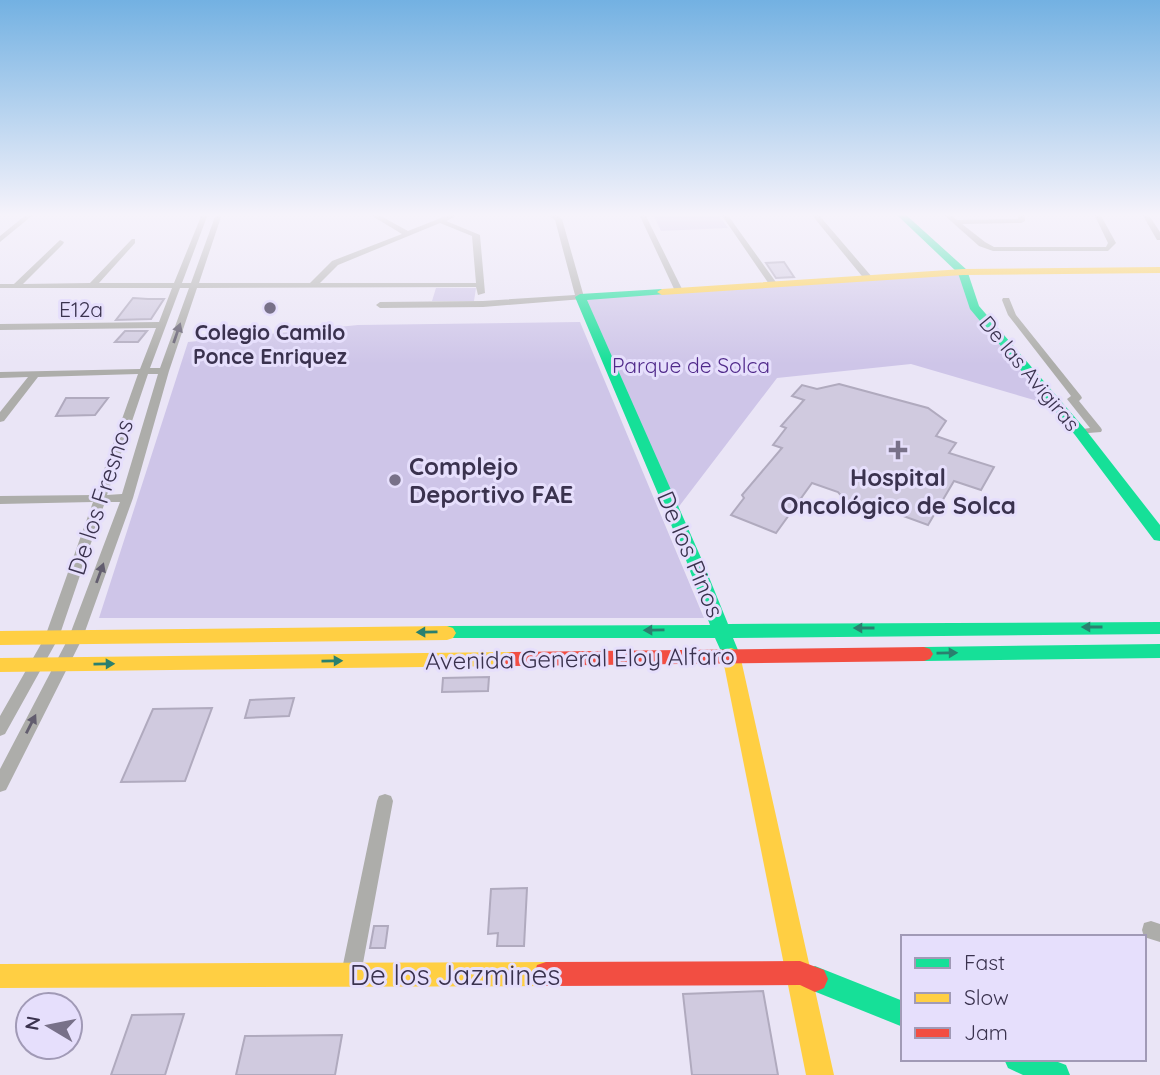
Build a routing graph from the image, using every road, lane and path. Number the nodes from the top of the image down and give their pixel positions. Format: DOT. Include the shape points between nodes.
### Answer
graph roads {
  1 [pos="38,264"];
  2 [pos="111,264"];
  3 [pos="184,264"];
  4 [pos="200,264"];
  5 [pos="334,264"];
  6 [pos="478,264"];
  7 [pos="571,264"];
  8 [pos="666,264"];
  9 [pos="759,264"];
  10 [pos="856,264"];
  11 [pos="954,264"];
  12 [pos="1160,270"];
  13 [pos="962,272"];
  14 [pos="869,279"];
  15 [pos="313,285"];
  16 [pos="480,285"];
  17 [pos="774,285"];
  18 [pos="0,286"];
  19 [pos="16,286"];
  20 [pos="92,286"];
  21 [pos="175,286"];
  22 [pos="192,286"];
  23 [pos="679,291"];
  24 [pos="580,298"];
  25 [pos="1006,300"];
  26 [pos="483,304"];
  27 [pos="380,305"];
  28 [pos="161,325"];
  29 [pos="0,327"];
  30 [pos="144,371"];
  31 [pos="164,371"];
  32 [pos="0,375"];
  33 [pos="35,375"];
  34 [pos="0,419"];
  35 [pos="1080,432"];
  36 [pos="127,498"];
  37 [pos="100,499"];
  38 [pos="0,500"];
  39 [pos="1160,536"];
  40 [pos="1160,628"];
  41 [pos="722,629"];
  42 [pos="52,637"];
  43 [pos="76,637"];
  44 [pos="0,638"];
  45 [pos="1160,651"];
  46 [pos="732,657"];
  47 [pos="0,665"];
  48 [pos="62,665"];
  49 [pos="36,666"];
  50 [pos="0,730"];
  51 [pos="0,785"];
  52 [pos="385,801"];
  53 [pos="800,972"];
  54 [pos="351,975"];
  55 [pos="0,976"];
  56 [pos="901,1013"];
  57 [pos="1022,1061"];
  58 [pos="820,1075"];
  59 [pos="1056,1075"];
  1 -- 19 [label="street"];
  2 -- 20 [label="street"];
  3 -- 21 [label="street, De los Fresnos"];
  4 -- 22 [label="street, De los Fresnos"];
  5 -- 15 [label="street"];
  6 -- 16 [label="street"];
  7 -- 24 [label="street, De los Pinos"];
  8 -- 23 [label="street"];
  9 -- 17 [label="street"];
  10 -- 14 [label="street"];
  11 -- 13 [label="street, De las Avigiras"];
  12 -- 13 [label="street"];
  13 -- 14 [label="street"];
  13 -- 35 [label="street, De las Avigiras" via="974,307"];
  14 -- 17 [label="street"];
  15 -- 16 [label="street"];
  15 -- 22 [label="street"];
  16 -- 26 [label="street"];
  17 -- 23 [label="street"];
  18 -- 19 [label="street"];
  19 -- 20 [label="street"];
  20 -- 21 [label="street"];
  21 -- 22 [label="street"];
  21 -- 28 [label="street, De los Fresnos"];
  31 -- 22 [label="street, De los Fresnos, one-way"];
  23 -- 24 [label="street"];
  24 -- 26 [label="street"];
  24 -- 41 [label="street, De los Pinos"];
  25 -- 35 [label="street" via="1012,315 1097,430"];
  26 -- 27 [label="street"];
  28 -- 29 [label="street, E12a"];
  28 -- 30 [label="street, De los Fresnos"];
  30 -- 31 [label="street"];
  30 -- 33 [label="street"];
  30 -- 37 [label="street, De los Fresnos"];
  31 -- 36 [label="street, De los Fresnos"];
  32 -- 33 [label="street"];
  33 -- 34 [label="street"];
  35 -- 39 [label="street, De las Avigiras"];
  36 -- 37 [label="street"];
  43 -- 36 [label="street, De los Fresnos, one-way"];
  37 -- 38 [label="street"];
  37 -- 42 [label="street, De los Fresnos"];
  40 -- 41 [label="street, Avenida General Eloy Alfaro, one-way"];
  41 -- 43 [label="street, Avenida General Eloy Alfaro, one-way"];
  41 -- 46 [label="street, De los Pinos"];
  42 -- 43 [label="street, Avenida General Eloy Alfaro"];
  42 -- 44 [label="street, Avenida General Eloy Alfaro"];
  42 -- 49 [label="street, De los Fresnos"];
  43 -- 48 [label="street, De los Fresnos"];
  46 -- 45 [label="street, Avenida General Eloy Alfaro, one-way"];
  48 -- 46 [label="street, Avenida General Eloy Alfaro, one-way"];
  46 -- 53 [label="street, De los Pinos"];
  47 -- 49 [label="street, Avenida General Eloy Alfaro"];
  48 -- 49 [label="street, Avenida General Eloy Alfaro"];
  51 -- 48 [label="street, De los Fresnos, one-way"];
  49 -- 50 [label="street, De los Fresnos"];
  52 -- 54 [label="street"];
  53 -- 54 [label="street, De los Jazmines"];
  53 -- 56 [label="street, De los Jazmines"];
  53 -- 58 [label="street, De los Pinos"];
  54 -- 55 [label="street, De los Jazmines"];
  57 -- 59 [label="street"];
}
